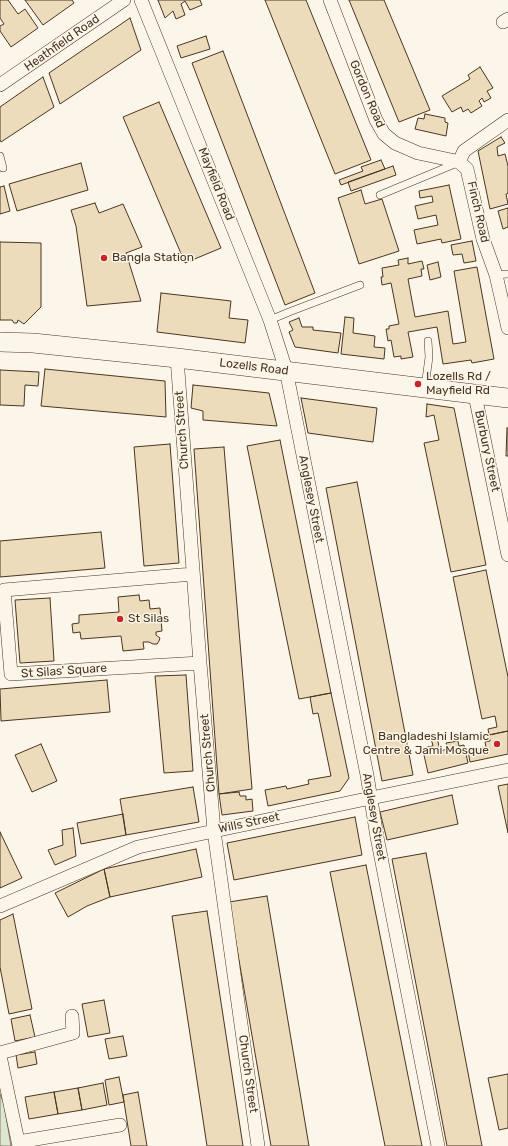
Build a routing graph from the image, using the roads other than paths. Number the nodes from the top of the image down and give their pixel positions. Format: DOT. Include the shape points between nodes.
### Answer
graph roads {
  1 [pos="124,0"];
  2 [pos="141,0"];
  3 [pos="330,0"];
  4 [pos="0,85"];
  5 [pos="508,120"];
  6 [pos="0,156"];
  7 [pos="459,162"];
  8 [pos="3,168"];
  9 [pos="380,195"];
  10 [pos="502,274"];
  11 [pos="360,285"];
  12 [pos="270,320"];
  13 [pos="508,328"];
  14 [pos="428,341"];
  15 [pos="0,342"];
  16 [pos="177,358"];
  17 [pos="286,370"];
  18 [pos="425,389"];
  19 [pos="475,395"];
  20 [pos="508,398"];
  21 [pos="508,555"];
  22 [pos="193,574"];
  23 [pos="200,663"];
  24 [pos="508,770"];
  25 [pos="371,798"];
  26 [pos="214,831"];
  27 [pos="0,906"];
  28 [pos="72,1016"];
  29 [pos="0,1053"];
  30 [pos="0,1056"];
  31 [pos="120,1126"];
  32 [pos="19,1144"];
  33 [pos="258,1146"];
  34 [pos="438,1146"];
  1 -- 4 [label="street, Heathfield Road"];
  2 -- 12 [label="street, Mayfield Road"];
  3 -- 7 [label="street, Gordon Road" via="376,120 384,134 395,143 418,153"];
  5 -- 7 [label="street" via="464,151"];
  6 -- 8 [label="lane"];
  7 -- 9 [label="lane"];
  7 -- 10 [label="street, Finch Road" via="467,169 483,239"];
  10 -- 13 [label="street, Finch Road"];
  11 -- 12 [label="lane"];
  12 -- 17 [label="street, Mayfield Road"];
  14 -- 18 [label="lane"];
  15 -- 16 [label="main road, Lozells Road"];
  16 -- 17 [label="main road, Lozells Road"];
  16 -- 22 [label="street, Church Street"];
  17 -- 18 [label="main road, Lozells Road"];
  17 -- 25 [label="street, Anglesey Street"];
  18 -- 19 [label="main road, Lozells Road"];
  19 -- 20 [label="main road, Lozells Road"];
  19 -- 21 [label="street, Burbury Street"];
  22 -- 23 [label="street, Church Street"];
  22 -- 23 [label="street, St Silas' Square" via="4,590 11,674"];
  23 -- 26 [label="street, Church Street"];
  24 -- 25 [label="street, Wills Street"];
  25 -- 26 [label="street, Wills Street"];
  25 -- 34 [label="street, Anglesey Street"];
  26 -- 27 [label="street, Wills Street" via="138,847"];
  26 -- 33 [label="street, Church Street"];
  28 -- 29 [label="street" via="73,1033"];
  30 -- 32 [label="street"];
  31 -- 32 [label="street"];
}
